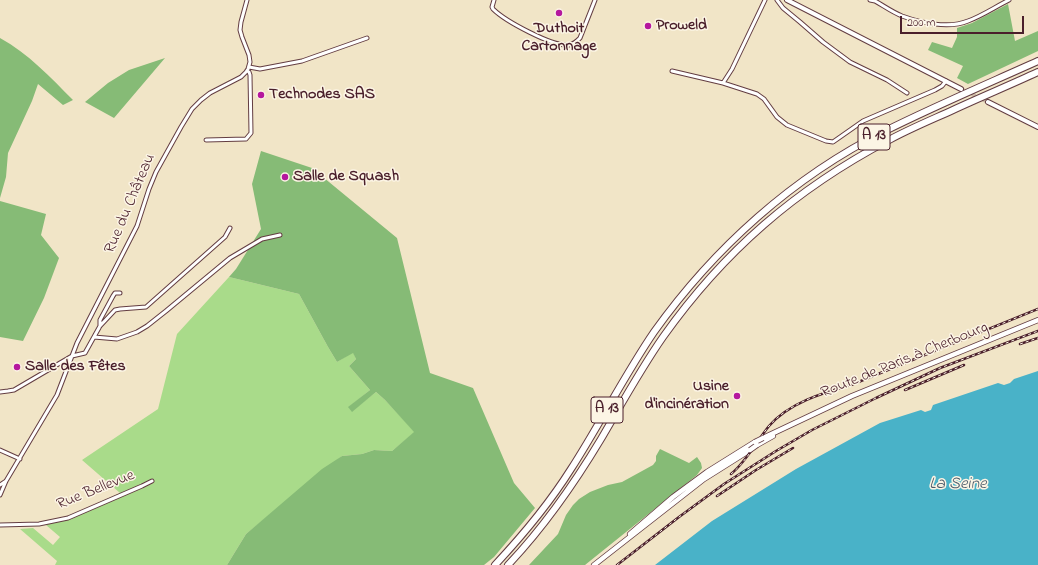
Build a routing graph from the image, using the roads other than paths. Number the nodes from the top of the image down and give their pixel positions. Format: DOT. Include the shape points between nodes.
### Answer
graph roads {
  1 [pos="247,0"];
  2 [pos="494,0"];
  3 [pos="595,0"];
  4 [pos="766,0"];
  5 [pos="777,0"];
  6 [pos="787,0"];
  7 [pos="870,0"];
  8 [pos="1009,0"];
  9 [pos="367,38"];
  10 [pos="1038,61"];
  11 [pos="249,67"];
  12 [pos="247,71"];
  13 [pos="672,71"];
  14 [pos="1038,72"];
  15 [pos="946,81"];
  16 [pos="723,83"];
  17 [pos="961,88"];
  18 [pos="907,93"];
  19 [pos="988,102"];
  20 [pos="1038,127"];
  21 [pos="206,140"];
  22 [pos="230,228"];
  23 [pos="280,235"];
  24 [pos="120,293"];
  25 [pos="1038,320"];
  26 [pos="100,326"];
  27 [pos="94,337"];
  28 [pos="72,356"];
  29 [pos="0,392"];
  30 [pos="783,429"];
  31 [pos="756,444"];
  32 [pos="0,450"];
  33 [pos="20,459"];
  34 [pos="152,480"];
  35 [pos="6,481"];
  36 [pos="0,485"];
  37 [pos="0,495"];
  38 [pos="0,525"];
  39 [pos="614,549"];
  40 [pos="495,565"];
  41 [pos="508,565"];
  42 [pos="594,565"];
  1 -- 11 [label="street" via="240,30 249,54"];
  2 -- 3 [label="street" via="493,9 513,23 550,41 571,45 580,38"];
  4 -- 16 [label="street"];
  5 -- 18 [label="street" via="823,42 850,62"];
  6 -- 15 [label="street"];
  7 -- 8 [label="street" via="901,16 935,24 953,25 967,22"];
  9 -- 11 [label="street" via="302,61 260,69"];
  10 -- 40 [label="highway, A 13" via="884,131 825,166 750,223 717,255 677,302 634,364 550,501"];
  11 -- 12 [label="street"];
  12 -- 21 [label="street" via="250,75 251,133 246,139"];
  12 -- 28 [label="street, Rue du Château" via="210,93 192,109 159,165 135,232"];
  13 -- 16 [label="street"];
  14 -- 41 [label="highway, A 13" via="890,139 862,155 799,196 735,251 686,307 663,338 580,473 556,508"];
  15 -- 16 [label="street" via="935,90 862,121 833,142 787,125 757,94"];
  15 -- 17 [label="street"];
  19 -- 20 [label="street"];
  22 -- 26 [label="street" via="225,237 146,307 115,310"];
  23 -- 27 [label="street" via="262,239 230,258 137,332 117,339"];
  24 -- 26 [label="street" via="113,296 100,320"];
  25 -- 30 [label="main road, Route de Paris à Cherbourg" via="852,396"];
  26 -- 27 [label="street"];
  27 -- 28 [label="street" via="85,353"];
  28 -- 29 [label="street" via="14,390"];
  28 -- 33 [label="street, Rue du Château" via="58,394"];
  30 -- 31 [label="main road, Route de Paris à Cherbourg"];
  30 -- 31 [label="main road, Route de Paris à Cherbourg, bridge"];
  31 -- 39 [label="main road, Route de Paris à Cherbourg, bridge"];
  31 -- 39 [label="main road, Route de Paris à Cherbourg" via="706,472 672,497"];
  32 -- 33 [label="street"];
  33 -- 35 [label="street, Rue du Château"];
  34 -- 38 [label="street, Rue Bellevue" via="68,518 39,524"];
  35 -- 36 [label="street"];
  35 -- 37 [label="street"];
  39 -- 42 [label="main road, Route de Paris à Cherbourg"];
}
